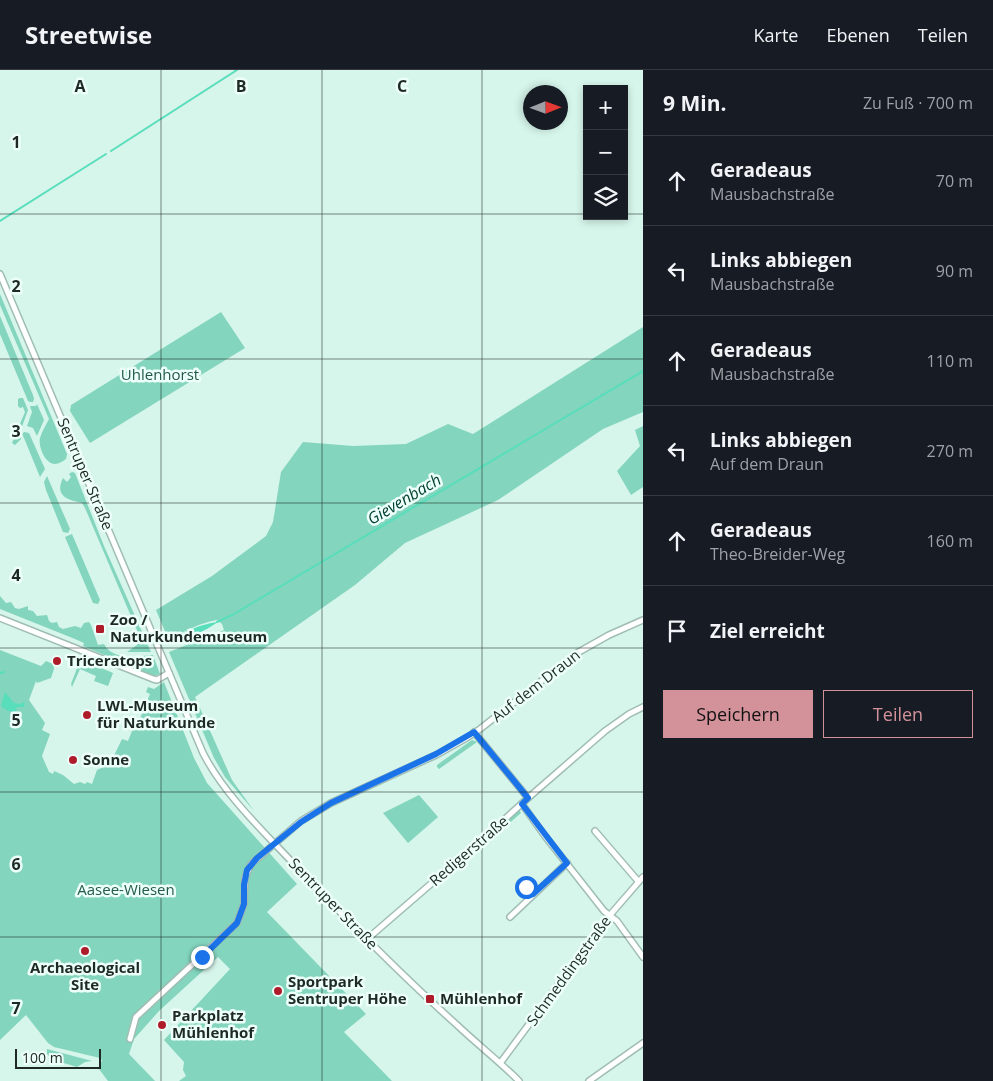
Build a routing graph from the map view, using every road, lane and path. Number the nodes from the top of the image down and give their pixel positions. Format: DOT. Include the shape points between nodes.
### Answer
graph roads {
  1 [pos="0,274"];
  2 [pos="0,618"];
  3 [pos="643,620"];
  4 [pos="169,673"];
  5 [pos="643,706"];
  6 [pos="474,732"];
  7 [pos="528,798"];
  8 [pos="522,804"];
  9 [pos="595,831"];
  10 [pos="274,843"];
  11 [pos="567,863"];
  12 [pos="643,877"];
  13 [pos="638,882"];
  14 [pos="526,887"];
  15 [pos="533,894"];
  16 [pos="610,916"];
  17 [pos="510,917"];
  18 [pos="366,940"];
  19 [pos="643,957"];
  20 [pos="130,1039"];
  21 [pos="643,1043"];
  22 [pos="501,1062"];
  23 [pos="519,1081"];
  24 [pos="589,1081"];
  1 -- 4 [label="street, Sentruper Straße"];
  2 -- 4 [label="street" via="153,680"];
  3 -- 6 [label="street, Auf dem Draun" via="577,653"];
  4 -- 10 [label="street, Sentruper Straße" via="212,771"];
  5 -- 7 [label="street, Redigerstraße" via="605,731"];
  6 -- 7 [label="street"];
  6 -- 10 [label="street, Auf dem Draun" via="436,754 331,803"];
  7 -- 8 [label="street, Redigerstraße"];
  8 -- 11 [label="street"];
  8 -- 18 [label="street, Redigerstraße"];
  9 -- 13 [label="street"];
  10 -- 18 [label="street, Sentruper Straße"];
  10 -- 20 [label="street, Auf dem Draun" via="247,870 244,904 237,923 136,1018"];
  11 -- 15 [label="street"];
  11 -- 16 [label="street"];
  12 -- 13 [label="street, Schmeddingstraße"];
  13 -- 16 [label="street, Schmeddingstraße"];
  14 -- 15 [label="street"];
  15 -- 17 [label="street"];
  16 -- 19 [label="street"];
  16 -- 22 [label="street, Schmeddingstraße"];
  18 -- 22 [label="street, Sentruper Straße" via="457,1026"];
  21 -- 24 [label="street"];
  22 -- 23 [label="street, Sentruper Straße"];
}
